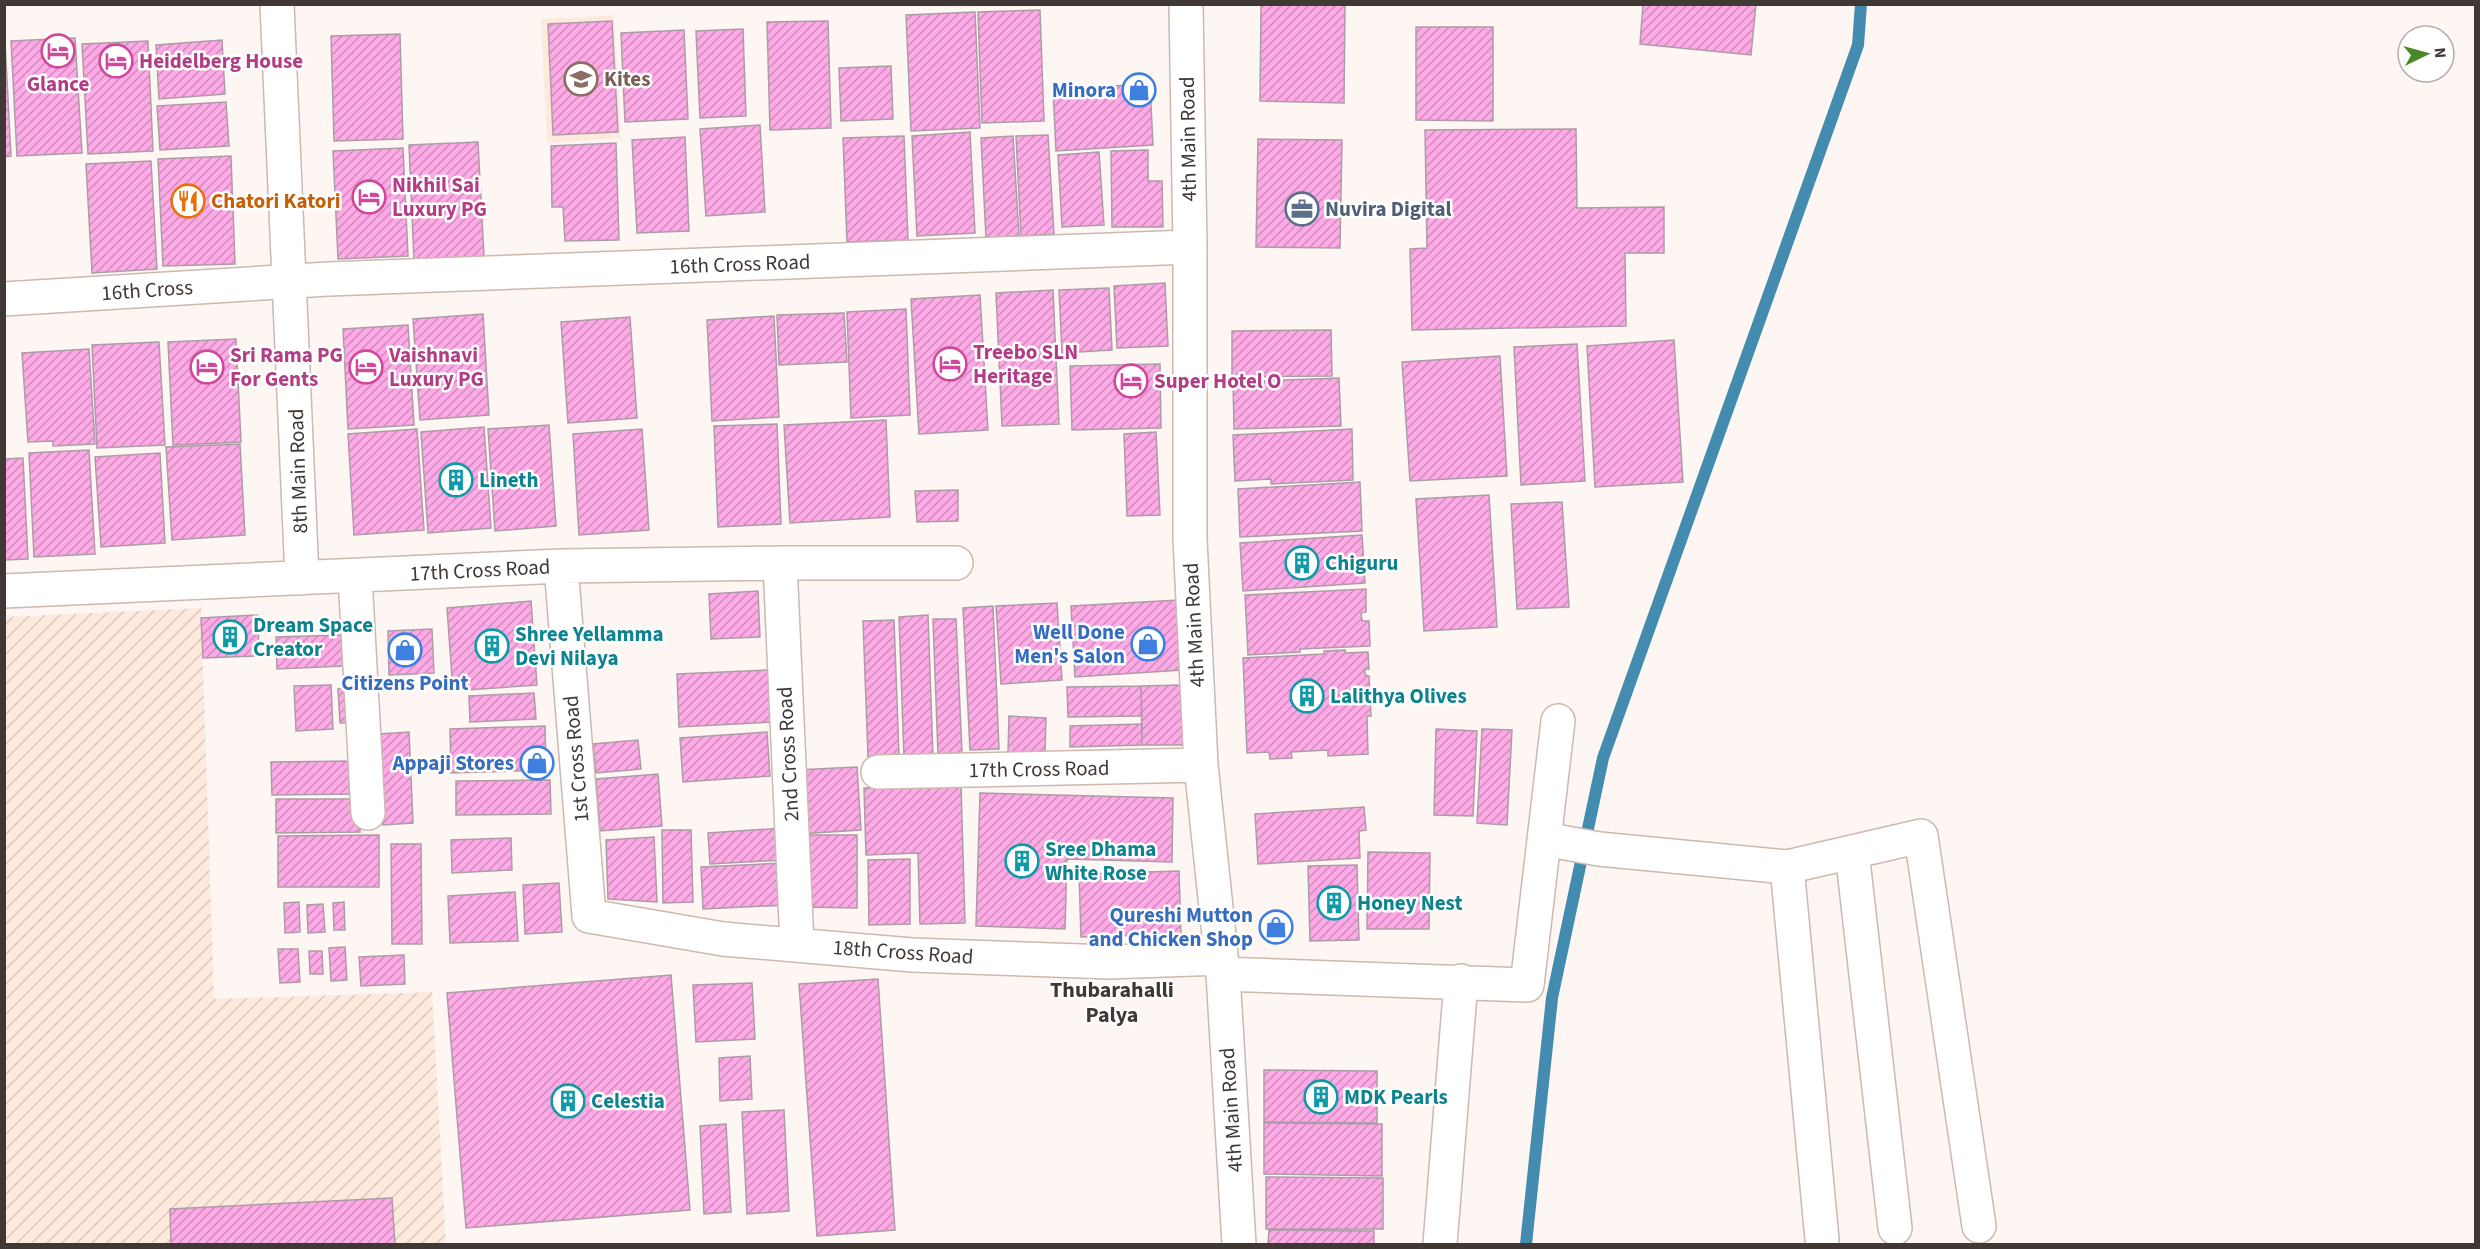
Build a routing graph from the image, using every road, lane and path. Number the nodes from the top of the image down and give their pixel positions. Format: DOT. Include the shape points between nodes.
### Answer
graph roads {
  1 [pos="278,4"];
  2 [pos="1186,4"];
  3 [pos="1190,247"];
  4 [pos="290,281"];
  5 [pos="4,299"];
  6 [pos="780,562"];
  7 [pos="956,563"];
  8 [pos="561,566"];
  9 [pos="355,576"];
  10 [pos="302,578"];
  11 [pos="4,591"];
  12 [pos="1558,721"];
  13 [pos="1201,765"];
  14 [pos="878,772"];
  15 [pos="368,813"];
  16 [pos="1572,844"];
  17 [pos="1852,852"];
  18 [pos="1787,867"];
  19 [pos="589,916"];
  20 [pos="797,945"];
  21 [pos="1221,966"];
  22 [pos="1461,981"];
  23 [pos="1979,1226"];
  24 [pos="1895,1228"];
  25 [pos="1822,1239"];
  26 [pos="1239,1245"];
  27 [pos="1440,1245"];
  1 -- 4 [label="street, 8th Main Road"];
  2 -- 3 [label="street, 4th Main Road"];
  3 -- 4 [label="street, 16th Cross Road"];
  3 -- 13 [label="street, 4th Main Road" via="1191,539"];
  4 -- 5 [label="street, 16th Cross"];
  4 -- 10 [label="street, 8th Main Road"];
  6 -- 7 [label="street, 17th Cross Road"];
  6 -- 8 [label="street, 17th Cross Road"];
  6 -- 20 [label="street, 2nd Cross Road"];
  8 -- 9 [label="street, 17th Cross Road"];
  8 -- 19 [label="street, 1st Cross Road"];
  9 -- 10 [label="street, 17th Cross Road"];
  9 -- 15 [label="street"];
  10 -- 11 [label="street, 17th Cross Road"];
  12 -- 16 [label="street"];
  13 -- 14 [label="street, 17th Cross Road"];
  13 -- 21 [label="street, 4th Main Road"];
  16 -- 18 [label="street"];
  16 -- 22 [label="street, 18th Cross Road" via="1527,985"];
  17 -- 18 [label="street"];
  17 -- 23 [label="street" via="1921,836"];
  17 -- 24 [label="street"];
  18 -- 25 [label="street"];
  19 -- 20 [label="street, 18th Cross Road" via="723,939"];
  20 -- 21 [label="street, 18th Cross Road" via="912,955"];
  21 -- 22 [label="street, 18th Cross Road"];
  21 -- 26 [label="street, 4th Main Road"];
  22 -- 27 [label="street"];
}
